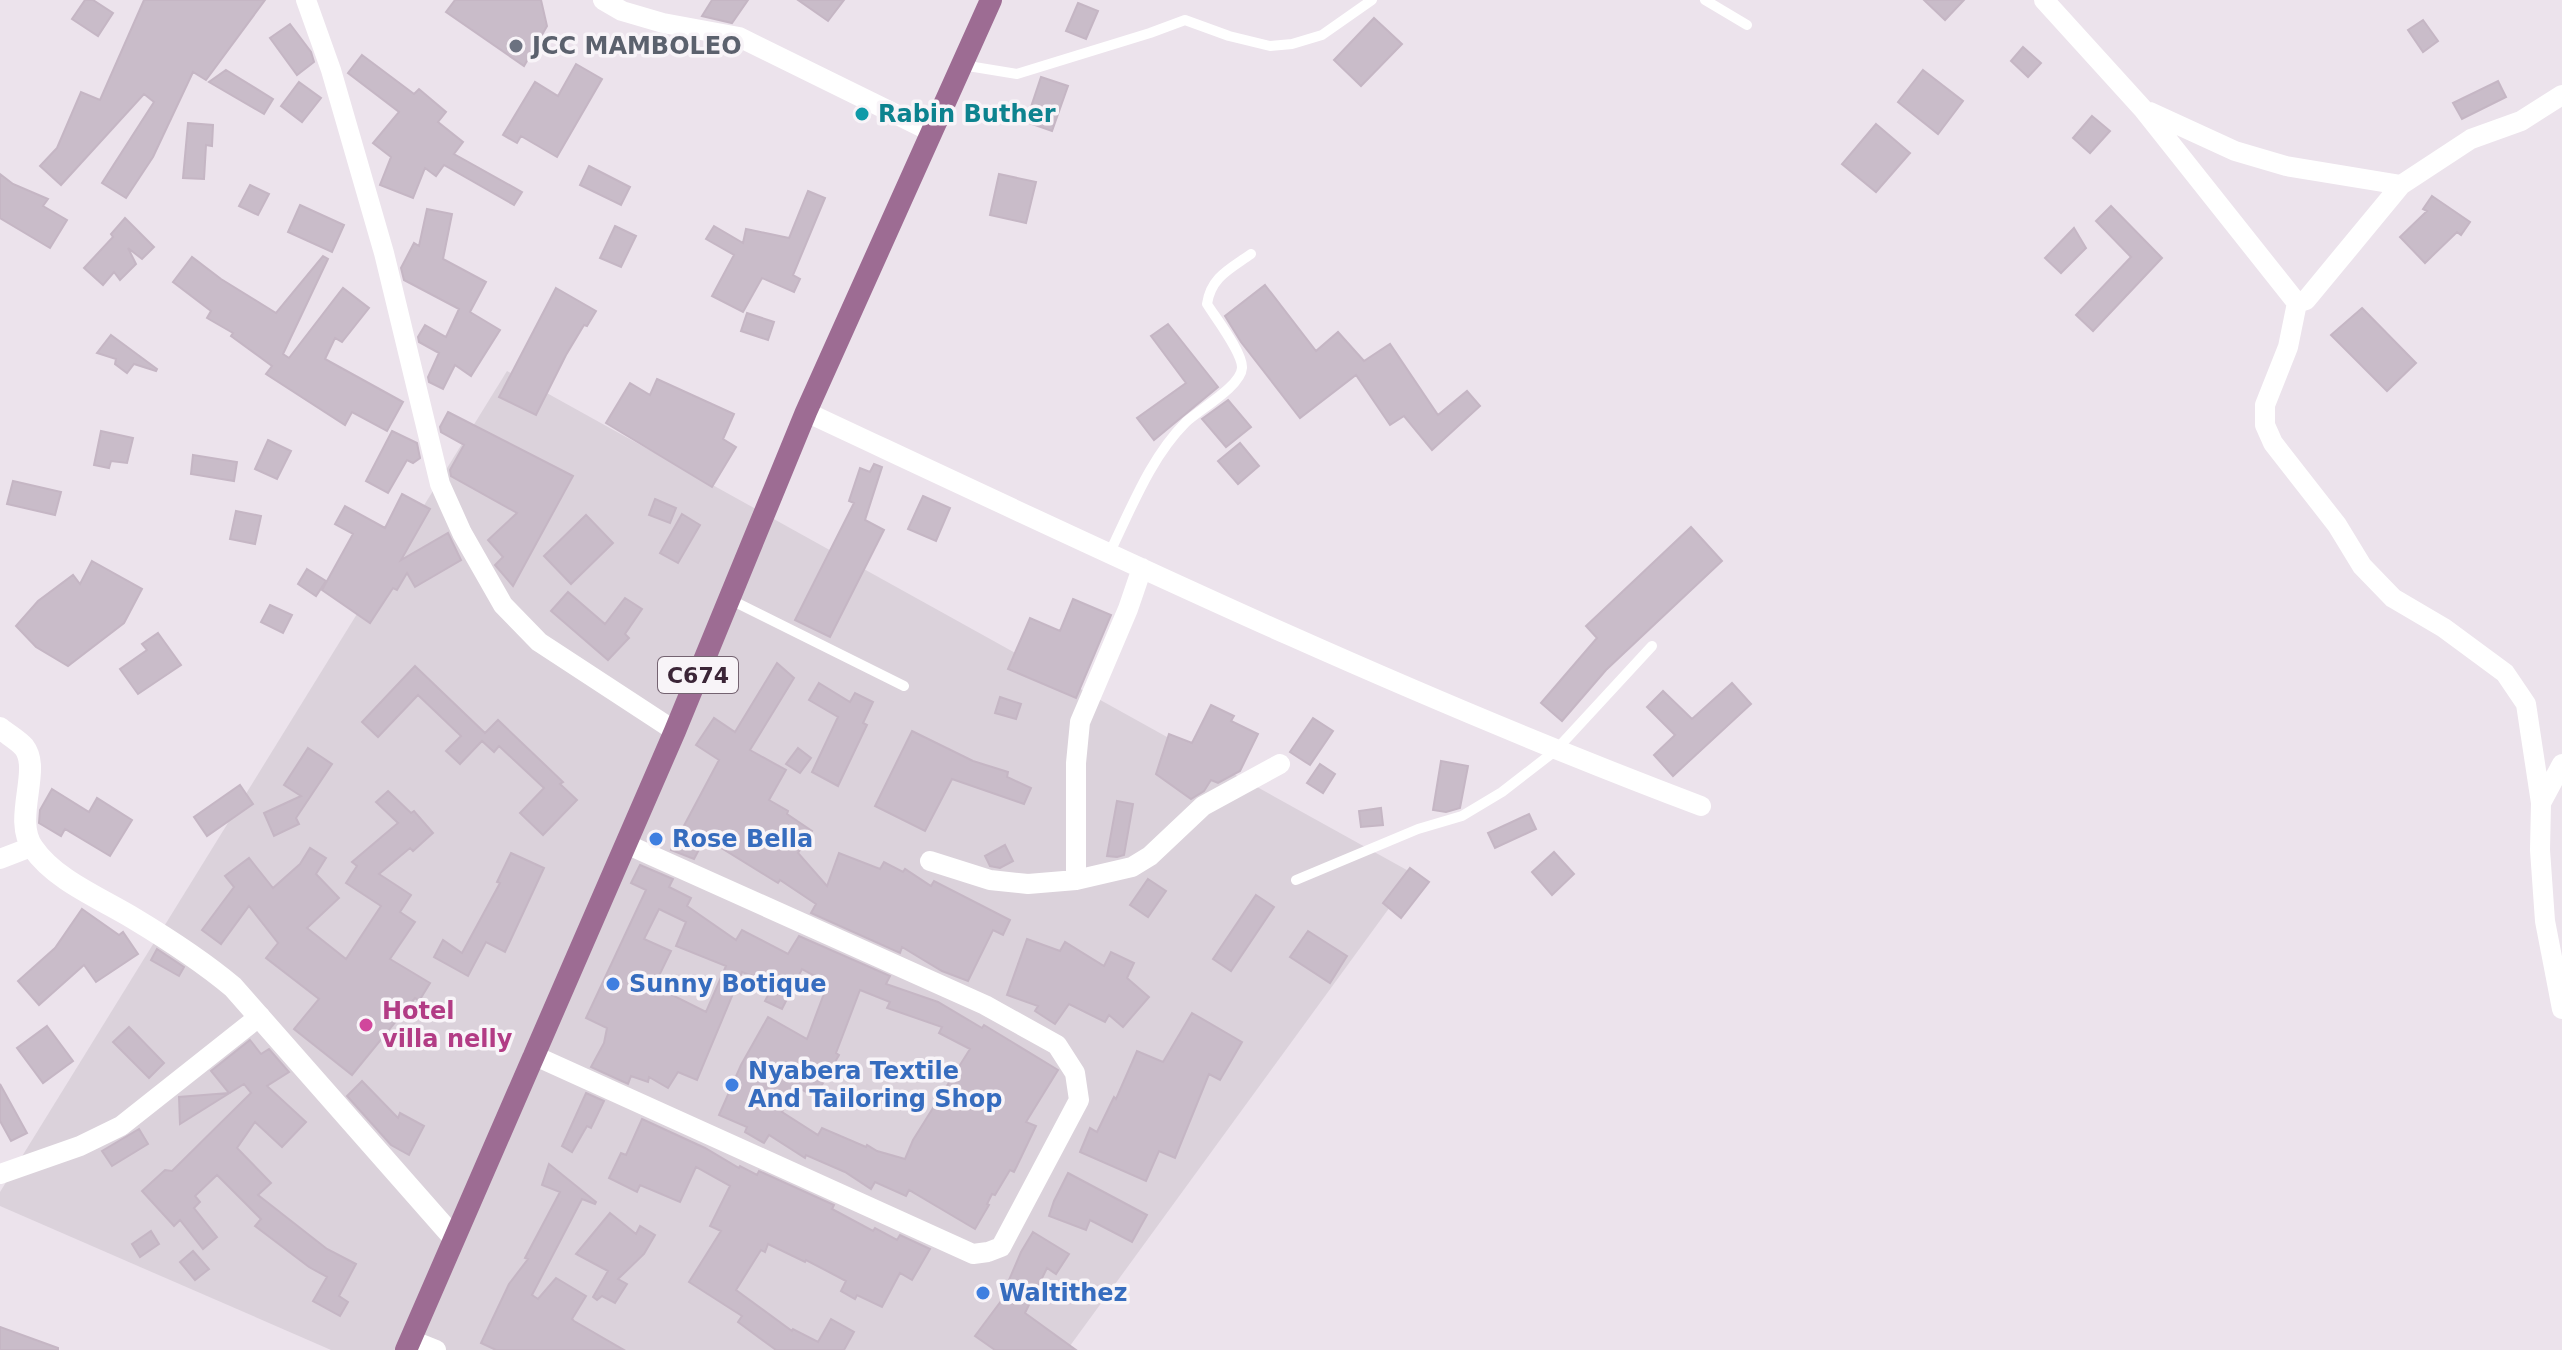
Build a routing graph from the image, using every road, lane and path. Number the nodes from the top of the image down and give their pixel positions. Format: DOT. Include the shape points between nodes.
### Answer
graph roads {
  1 [pos="306,0"];
  2 [pos="603,0"];
  3 [pos="991,0"];
  4 [pos="1372,0"];
  5 [pos="1705,0"];
  6 [pos="2044,0"];
  7 [pos="1747,25"];
  8 [pos="962,65"];
  9 [pos="2562,95"];
  10 [pos="2143,109"];
  11 [pos="932,132"];
  12 [pos="2401,185"];
  13 [pos="1251,254"];
  14 [pos="2297,303"];
  15 [pos="806,412"];
  16 [pos="1109,554"];
  17 [pos="1142,568"];
  18 [pos="729,599"];
  19 [pos="1652,646"];
  20 [pos="904,686"];
  21 [pos="0,728"];
  22 [pos="675,731"];
  23 [pos="1555,751"];
  24 [pos="1280,764"];
  25 [pos="2562,764"];
  26 [pos="2541,803"];
  27 [pos="1701,806"];
  28 [pos="626,844"];
  29 [pos="31,847"];
  30 [pos="0,859"];
  31 [pos="930,861"];
  32 [pos="1076,880"];
  33 [pos="1296,880"];
  34 [pos="2562,1009"];
  35 [pos="260,1016"];
  36 [pos="533,1055"];
  37 [pos="0,1174"];
  38 [pos="454,1238"];
  39 [pos="409,1345"];
  40 [pos="436,1350"];
  1 -- 22 [label="street" via="384,253 440,484 462,533 503,605 539,642"];
  2 -- 11 [label="street" via="663,23 739,37"];
  3 -- 8 [label="main road, C674"];
  4 -- 8 [label="lane" via="1322,35 1292,44 1270,46 1185,20 1017,74"];
  5 -- 7 [label="lane"];
  6 -- 10 [label="street"];
  8 -- 11 [label="main road, C674"];
  9 -- 12 [label="street" via="2521,121 2471,139"];
  10 -- 12 [label="street" via="2235,151 2286,166"];
  10 -- 14 [label="street"];
  11 -- 15 [label="main road, C674"];
  12 -- 14 [label="street" via="2306,300"];
  13 -- 16 [label="lane" via="1219,277 1207,304 1236,350 1242,371 1162,453"];
  14 -- 26 [label="street" via="2288,347 2265,405 2265,425 2273,443 2362,566 2393,598 2505,673 2526,704"];
  15 -- 16 [label="street"];
  15 -- 18 [label="main road, C674"];
  16 -- 17 [label="street"];
  17 -- 23 [label="street"];
  17 -- 32 [label="street" via="1080,722"];
  18 -- 20 [label="lane"];
  18 -- 22 [label="main road, C674"];
  19 -- 23 [label="lane"];
  21 -- 29 [label="street" via="24,747 29,759 24,828"];
  22 -- 28 [label="main road, C674"];
  23 -- 27 [label="street"];
  23 -- 33 [label="lane" via="1462,816"];
  24 -- 32 [label="street" via="1203,806 1132,867"];
  25 -- 26 [label="street"];
  26 -- 34 [label="street" via="2545,921"];
  28 -- 36 [label="main road, C674"];
  28 -- 36 [label="street" via="971,998 1057,1045 1075,1073 1079,1100 1001,1247 973,1254"];
  29 -- 30 [label="street"];
  29 -- 35 [label="street" via="74,883 198,958"];
  31 -- 32 [label="street" via="990,880"];
  35 -- 37 [label="street" via="121,1126"];
  35 -- 38 [label="street"];
  36 -- 38 [label="main road, C674"];
  38 -- 39 [label="main road, C674"];
  39 -- 40 [label="street"];
}
